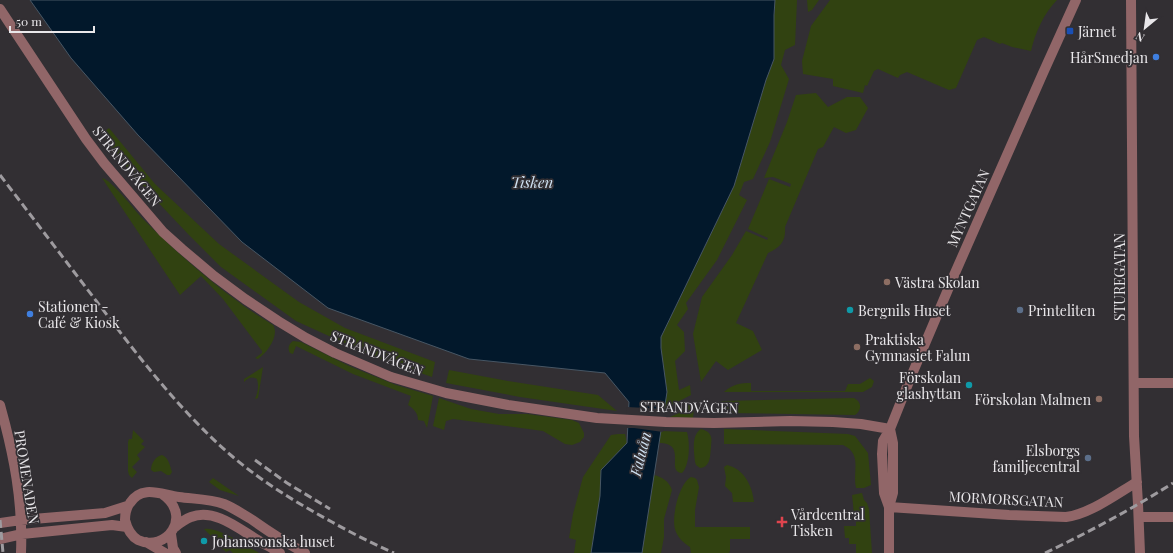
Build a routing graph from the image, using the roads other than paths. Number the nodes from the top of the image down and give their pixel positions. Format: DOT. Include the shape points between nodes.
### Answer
graph roads {
  1 [pos="1076,0"];
  2 [pos="1132,0"];
  3 [pos="0,9"];
  4 [pos="1173,383"];
  5 [pos="1134,384"];
  6 [pos="0,405"];
  7 [pos="890,429"];
  8 [pos="1137,482"];
  9 [pos="162,494"];
  10 [pos="127,506"];
  11 [pos="889,507"];
  12 [pos="1139,517"];
  13 [pos="1173,517"];
  14 [pos="21,520"];
  15 [pos="0,523"];
  16 [pos="127,527"];
  17 [pos="173,530"];
  18 [pos="22,534"];
  19 [pos="0,539"];
  20 [pos="146,542"];
  21 [pos="21,553"];
  22 [pos="165,553"];
  23 [pos="176,553"];
  24 [pos="280,553"];
  25 [pos="304,553"];
  26 [pos="889,553"];
  27 [pos="1140,553"];
  1 -- 7 [label="street, MYNTGATAN" via="922,348"];
  2 -- 5 [label="street, STUREGATAN"];
  3 -- 7 [label="street, STRANDVÄGEN" via="86,139 159,227 245,300 335,354 390,377 446,393 598,418 719,423 833,422"];
  4 -- 5 [label="street"];
  5 -- 8 [label="street, STUREGATAN"];
  6 -- 14 [label="street, PROMENADEN" via="16,475"];
  7 -- 11 [label="street, MYNTGATAN" via="883,441 882,454 884,492"];
  8 -- 11 [label="street, MORMORSGATAN" via="1087,511 1066,517"];
  8 -- 12 [label="street, STUREGATAN"];
  9 -- 10 [label="street" via="152,491 142,493"];
  9 -- 17 [label="street" via="173,504 176,512"];
  9 -- 25 [label="street" via="224,504"];
  10 -- 14 [label="street" via="105,513"];
  10 -- 16 [label="street"];
  11 -- 26 [label="street, MYNTGATAN"];
  12 -- 13 [label="street"];
  12 -- 27 [label="street, STUREGATAN"];
  14 -- 15 [label="street"];
  14 -- 18 [label="street, PROMENADEN"];
  16 -- 18 [label="street" via="112,525"];
  16 -- 20 [label="street" via="138,540"];
  17 -- 20 [label="street" via="160,541"];
  17 -- 23 [label="street" via="173,548"];
  17 -- 24 [label="street" via="192,516 212,516 231,523"];
  18 -- 19 [label="street"];
  18 -- 21 [label="street, PROMENADEN"];
  20 -- 22 [label="street"];
}
